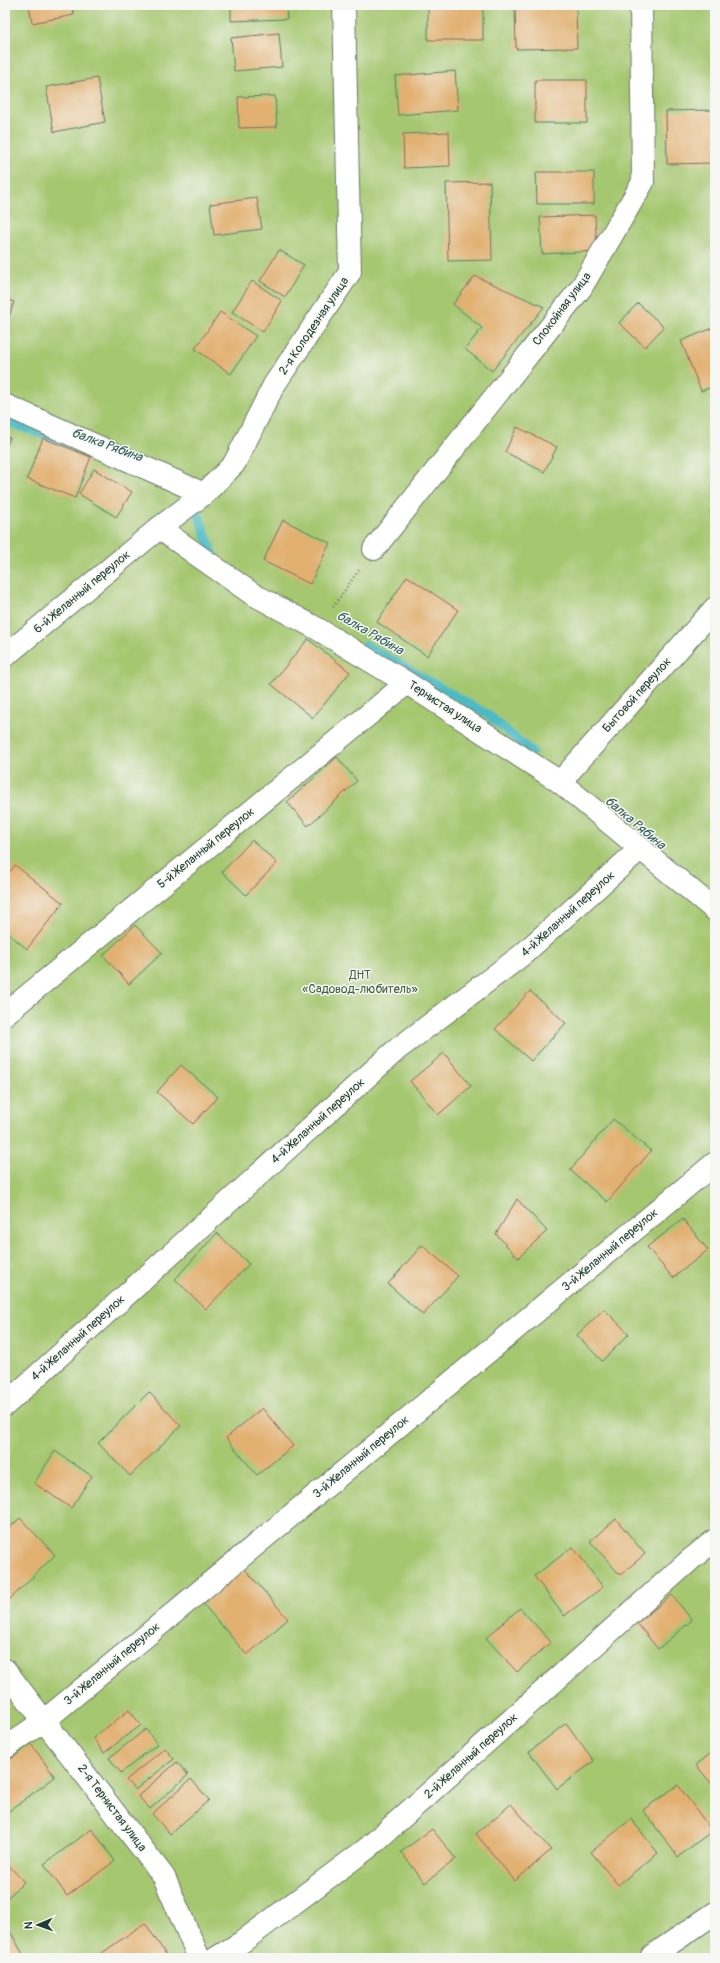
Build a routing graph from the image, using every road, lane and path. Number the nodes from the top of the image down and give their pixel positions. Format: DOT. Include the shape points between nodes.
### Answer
graph roads {
  1 [pos="344,5"];
  2 [pos="641,5"];
  3 [pos="5,405"];
  4 [pos="204,494"];
  5 [pos="159,528"];
  6 [pos="374,548"];
  7 [pos="715,608"];
  8 [pos="316,628"];
  9 [pos="5,656"];
  10 [pos="407,683"];
  11 [pos="560,782"];
  12 [pos="641,848"];
  13 [pos="715,910"];
  14 [pos="5,1014"];
  15 [pos="715,1163"];
  16 [pos="5,1404"];
  17 [pos="715,1540"];
  18 [pos="5,1670"];
  19 [pos="45,1720"];
  20 [pos="5,1748"];
  21 [pos="715,1913"];
  22 [pos="652,1956"];
  23 [pos="199,1958"];
  24 [pos="216,1958"];
  1 -- 4 [label="street, 2-я Колодезная улица" via="350,272 274,386 234,464"];
  2 -- 6 [label="street, Спокойная улица" via="643,182 580,288"];
  3 -- 4 [label="street"];
  4 -- 5 [label="street, 2-я Колодезная улица"];
  5 -- 8 [label="street, Тернистая улица" via="251,593"];
  5 -- 9 [label="street, 6-й Желанный переулок"];
  6 -- 8 [label="path"];
  7 -- 11 [label="street, Бытовой переулок"];
  8 -- 10 [label="street, Тернистая улица"];
  10 -- 11 [label="street, Тернистая улица"];
  10 -- 14 [label="street, 5-й Желанный переулок"];
  11 -- 12 [label="street, Тернистая улица"];
  12 -- 13 [label="street, Тернистая улица"];
  12 -- 16 [label="street, 4-й Желанный переулок" via="522,956 395,1051"];
  15 -- 19 [label="street, 3-й Желанный переулок"];
  17 -- 24 [label="street, 2-й Желанный переулок" via="369,1847 242,1942"];
  18 -- 19 [label="street, 2-я Тернистая улица"];
  19 -- 20 [label="street, 3-й Желанный переулок"];
  19 -- 23 [label="street, 2-я Тернистая улица" via="164,1877"];
  21 -- 22 [label="street"];
}
